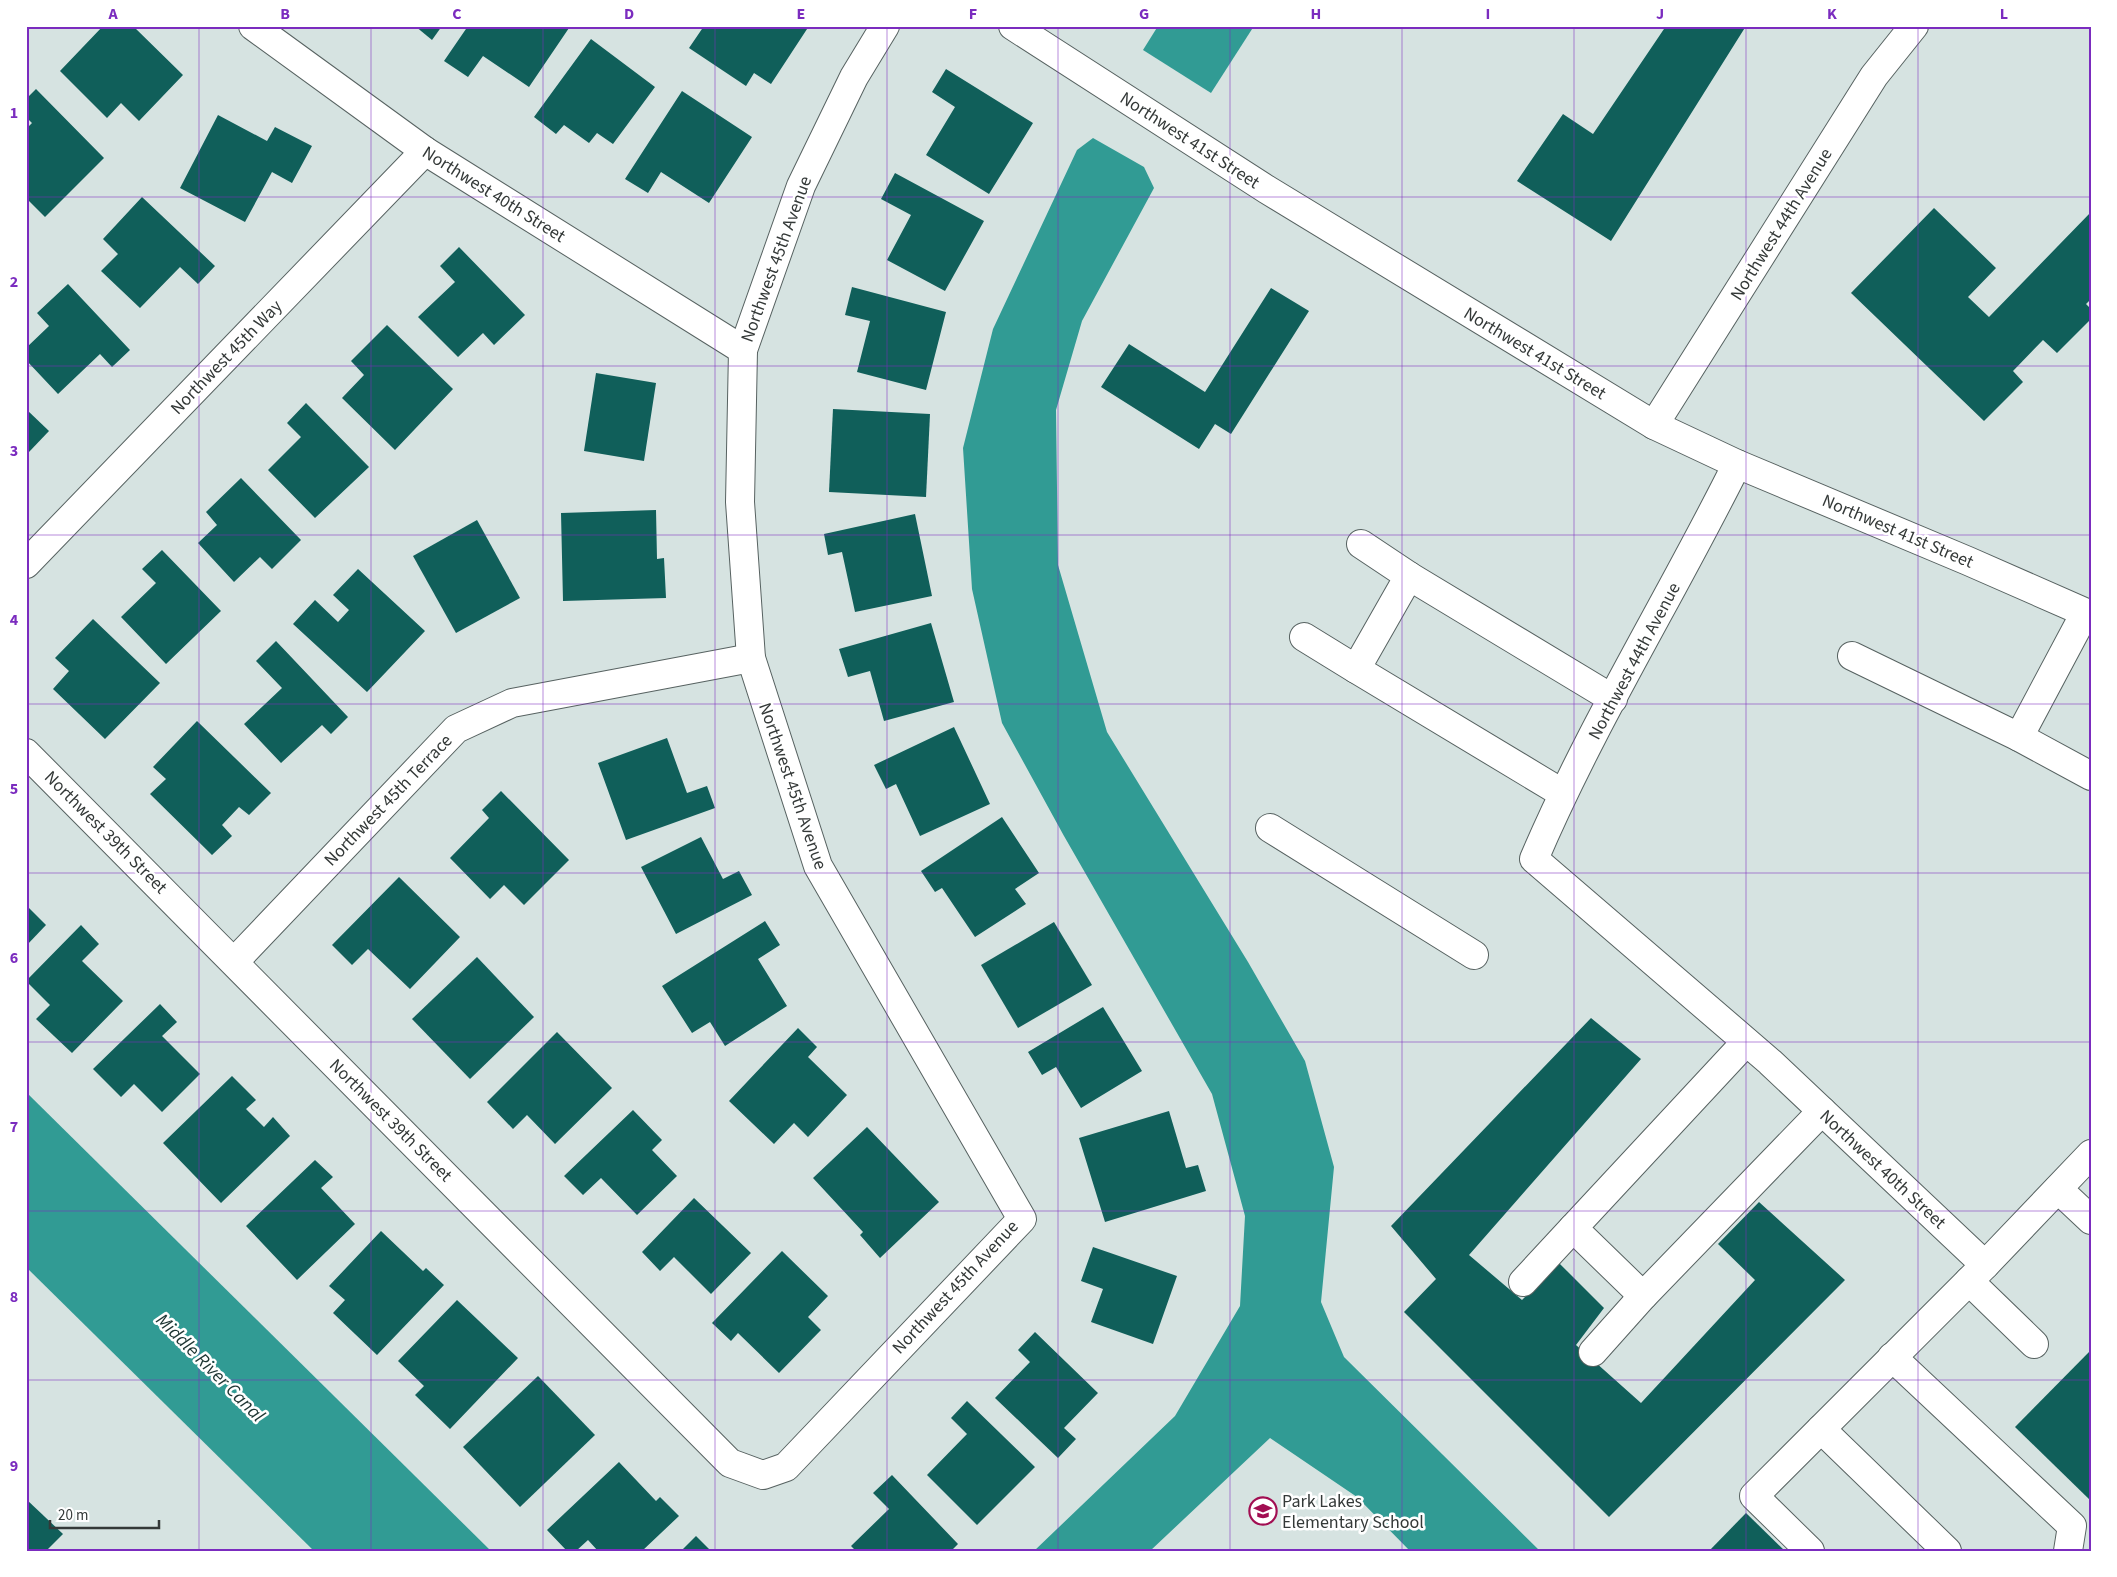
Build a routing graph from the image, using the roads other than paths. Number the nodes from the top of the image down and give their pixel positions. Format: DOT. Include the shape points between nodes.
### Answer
graph roads {
  1 [pos="253,26"];
  2 [pos="885,26"];
  3 [pos="1013,26"];
  4 [pos="1914,26"];
  5 [pos="425,151"];
  6 [pos="743,350"];
  7 [pos="1654,425"];
  8 [pos="1737,464"];
  9 [pos="1361,544"];
  10 [pos="26,564"];
  11 [pos="1408,576"];
  12 [pos="2088,614"];
  13 [pos="1304,637"];
  14 [pos="1852,656"];
  15 [pos="750,658"];
  16 [pos="1356,669"];
  17 [pos="1613,699"];
  18 [pos="2019,738"];
  19 [pos="26,753"];
  20 [pos="2091,776"];
  21 [pos="1562,794"];
  22 [pos="1270,828"];
  23 [pos="1534,859"];
  24 [pos="1474,956"];
  25 [pos="235,961"];
  26 [pos="1746,1042"];
  27 [pos="1822,1111"];
  28 [pos="2091,1154"];
  29 [pos="2058,1189"];
  30 [pos="2091,1220"];
  31 [pos="1573,1228"];
  32 [pos="1977,1273"];
  33 [pos="1523,1282"];
  34 [pos="1643,1296"];
  35 [pos="2034,1344"];
  36 [pos="1593,1352"];
  37 [pos="1892,1357"];
  38 [pos="1821,1429"];
  39 [pos="763,1475"];
  40 [pos="1810,1551"];
  41 [pos="1947,1551"];
  42 [pos="2068,1551"];
  1 -- 5 [label="street, Northwest 40th Street"];
  2 -- 6 [label="street, Northwest 45th Avenue" via="854,77 800,186"];
  3 -- 7 [label="street, Northwest 41st Street" via="1251,180"];
  4 -- 7 [label="street, Northwest 44th Avenue" via="1874,76"];
  5 -- 6 [label="street, Northwest 40th Street"];
  5 -- 10 [label="street, Northwest 45th Way"];
  6 -- 15 [label="street, Northwest 45th Avenue" via="740,502"];
  7 -- 8 [label="street, Northwest 41st Street"];
  8 -- 12 [label="street, Northwest 41st Street"];
  8 -- 17 [label="street, Northwest 44th Avenue"];
  9 -- 11 [label="street"];
  11 -- 16 [label="street"];
  11 -- 17 [label="street"];
  12 -- 18 [label="street"];
  13 -- 16 [label="street"];
  14 -- 18 [label="street"];
  15 -- 25 [label="street, Northwest 45th Terrace" via="512,703 456,729"];
  15 -- 39 [label="street, Northwest 45th Avenue" via="818,866 1022,1220 786,1467"];
  16 -- 21 [label="street"];
  17 -- 21 [label="street, Northwest 44th Avenue"];
  18 -- 20 [label="street"];
  19 -- 25 [label="street, Northwest 39th Street"];
  21 -- 23 [label="street, Northwest 44th Avenue"];
  22 -- 24 [label="street"];
  23 -- 26 [label="street, Northwest 40th Street"];
  25 -- 39 [label="street, Northwest 39th Street" via="730,1463"];
  26 -- 27 [label="street, Northwest 40th Street"];
  26 -- 31 [label="street"];
  27 -- 32 [label="street, Northwest 40th Street"];
  27 -- 34 [label="street"];
  28 -- 29 [label="street"];
  29 -- 30 [label="street"];
  29 -- 32 [label="street"];
  31 -- 33 [label="street"];
  31 -- 34 [label="street"];
  32 -- 35 [label="street, Northwest 40th Street"];
  32 -- 37 [label="street"];
  34 -- 36 [label="street"];
  37 -- 38 [label="street"];
  37 -- 42 [label="street" via="2072,1526"];
  38 -- 40 [label="street" via="1754,1496"];
  38 -- 41 [label="street"];
}
